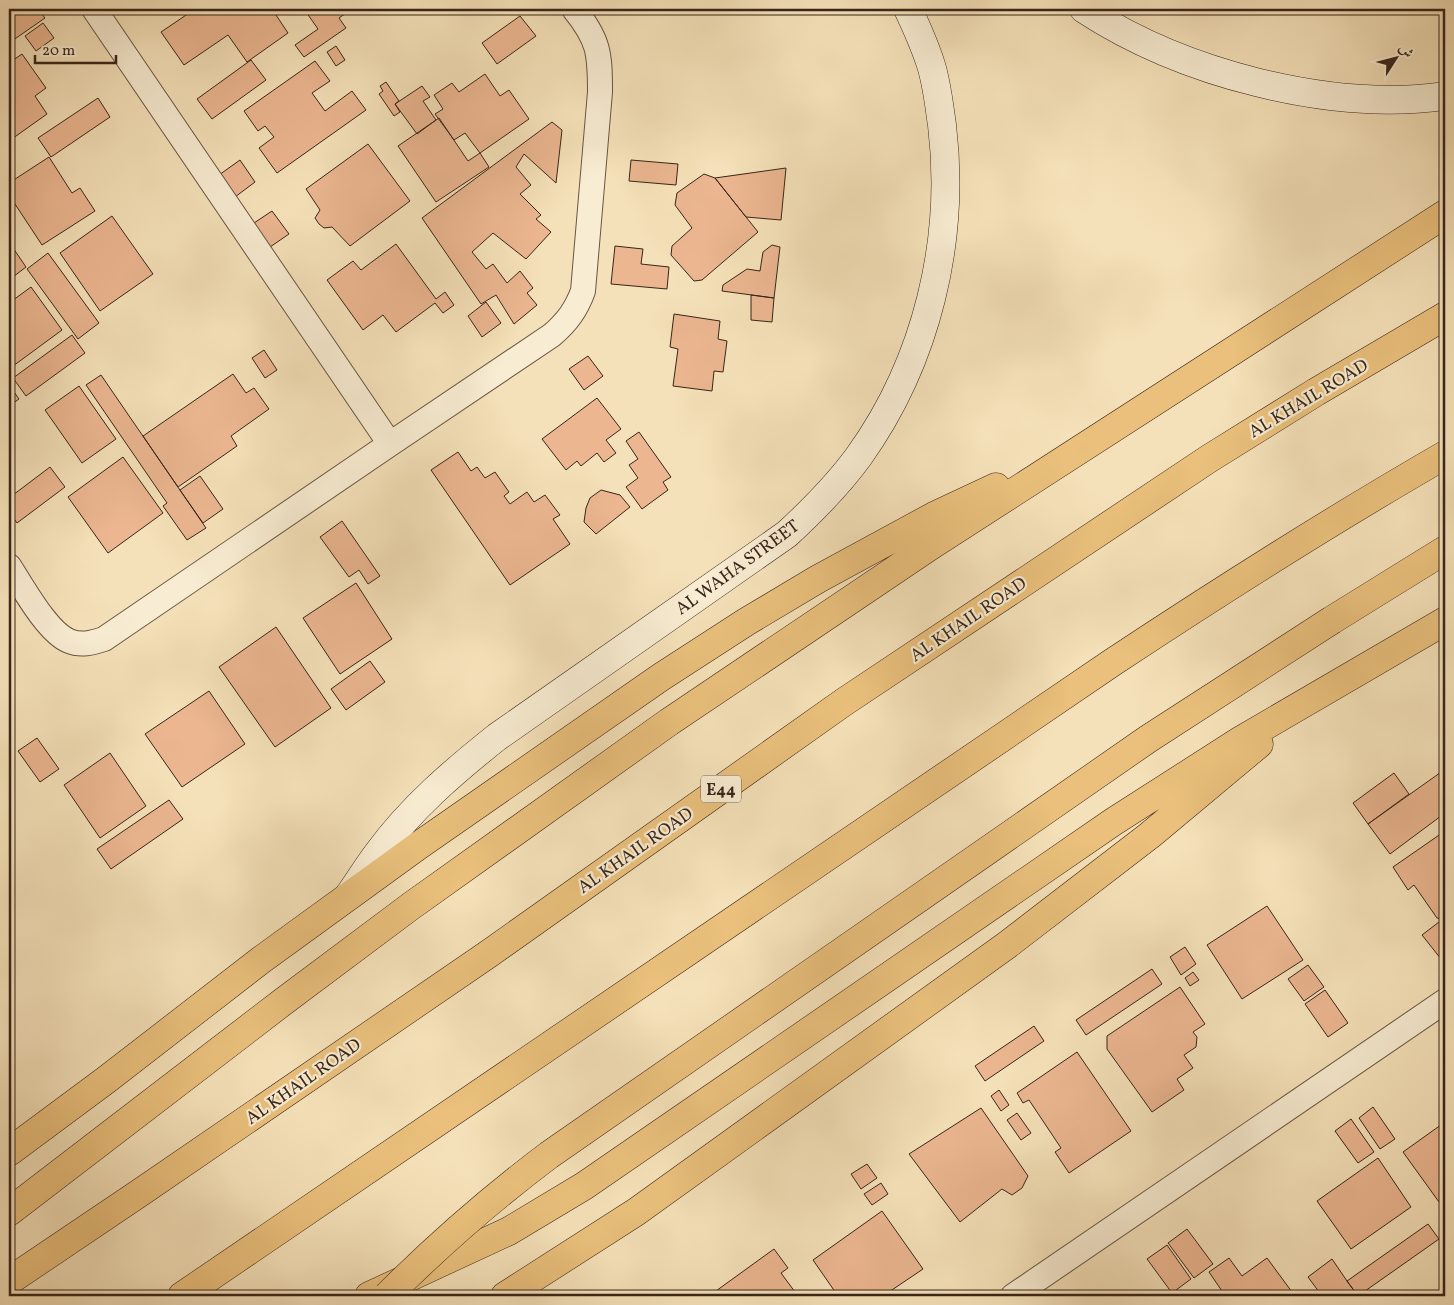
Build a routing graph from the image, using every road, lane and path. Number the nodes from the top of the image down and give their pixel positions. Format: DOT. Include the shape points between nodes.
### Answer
graph roads {
  1 [pos="94,9"];
  2 [pos="574,9"];
  3 [pos="908,9"];
  4 [pos="1084,9"];
  5 [pos="1445,96"];
  6 [pos="1445,214"];
  7 [pos="1445,316"];
  8 [pos="390,444"];
  9 [pos="1445,455"];
  10 [pos="1065,459"];
  11 [pos="1445,550"];
  12 [pos="9,566"];
  13 [pos="1445,621"];
  14 [pos="1311,698"];
  15 [pos="347,899"];
  16 [pos="1445,1001"];
  17 [pos="9,1152"];
  18 [pos="9,1212"];
  19 [pos="9,1281"];
  20 [pos="182,1296"];
  21 [pos="369,1296"];
  22 [pos="387,1296"];
  23 [pos="505,1296"];
  24 [pos="1013,1296"];
  1 -- 8 [label="street"];
  2 -- 8 [label="street" via="590,28 598,48 600,69 585,272 583,291 576,308 552,335"];
  3 -- 15 [label="street, AL WAHA STREET" via="931,65 939,104 946,184 944,222 939,260 921,334 897,392 877,428 839,481 787,534 454,771 390,838"];
  4 -- 5 [label="street" via="1173,54 1260,83 1351,98 1396,100"];
  6 -- 10 [label="highway"];
  7 -- 19 [label="highway, AL KHAIL ROAD / E44" via="1210,458 853,697 478,960"];
  8 -- 12 [label="street" via="104,639 88,644 71,642 56,634"];
  9 -- 20 [label="highway" via="1256,570 1122,657"];
  10 -- 15 [label="highway" via="934,516 746,622 578,734"];
  10 -- 18 [label="highway" via="800,632 548,807 284,1001"];
  11 -- 22 [label="highway, bridge" via="1148,740 550,1155 459,1227"];
  13 -- 14 [label="highway"];
  14 -- 21 [label="highway" via="1113,822 584,1186 509,1231"];
  14 -- 23 [label="highway" via="1150,835 1014,939 676,1184"];
  15 -- 17 [label="highway" via="261,960"];
  16 -- 24 [label="street"];
}
